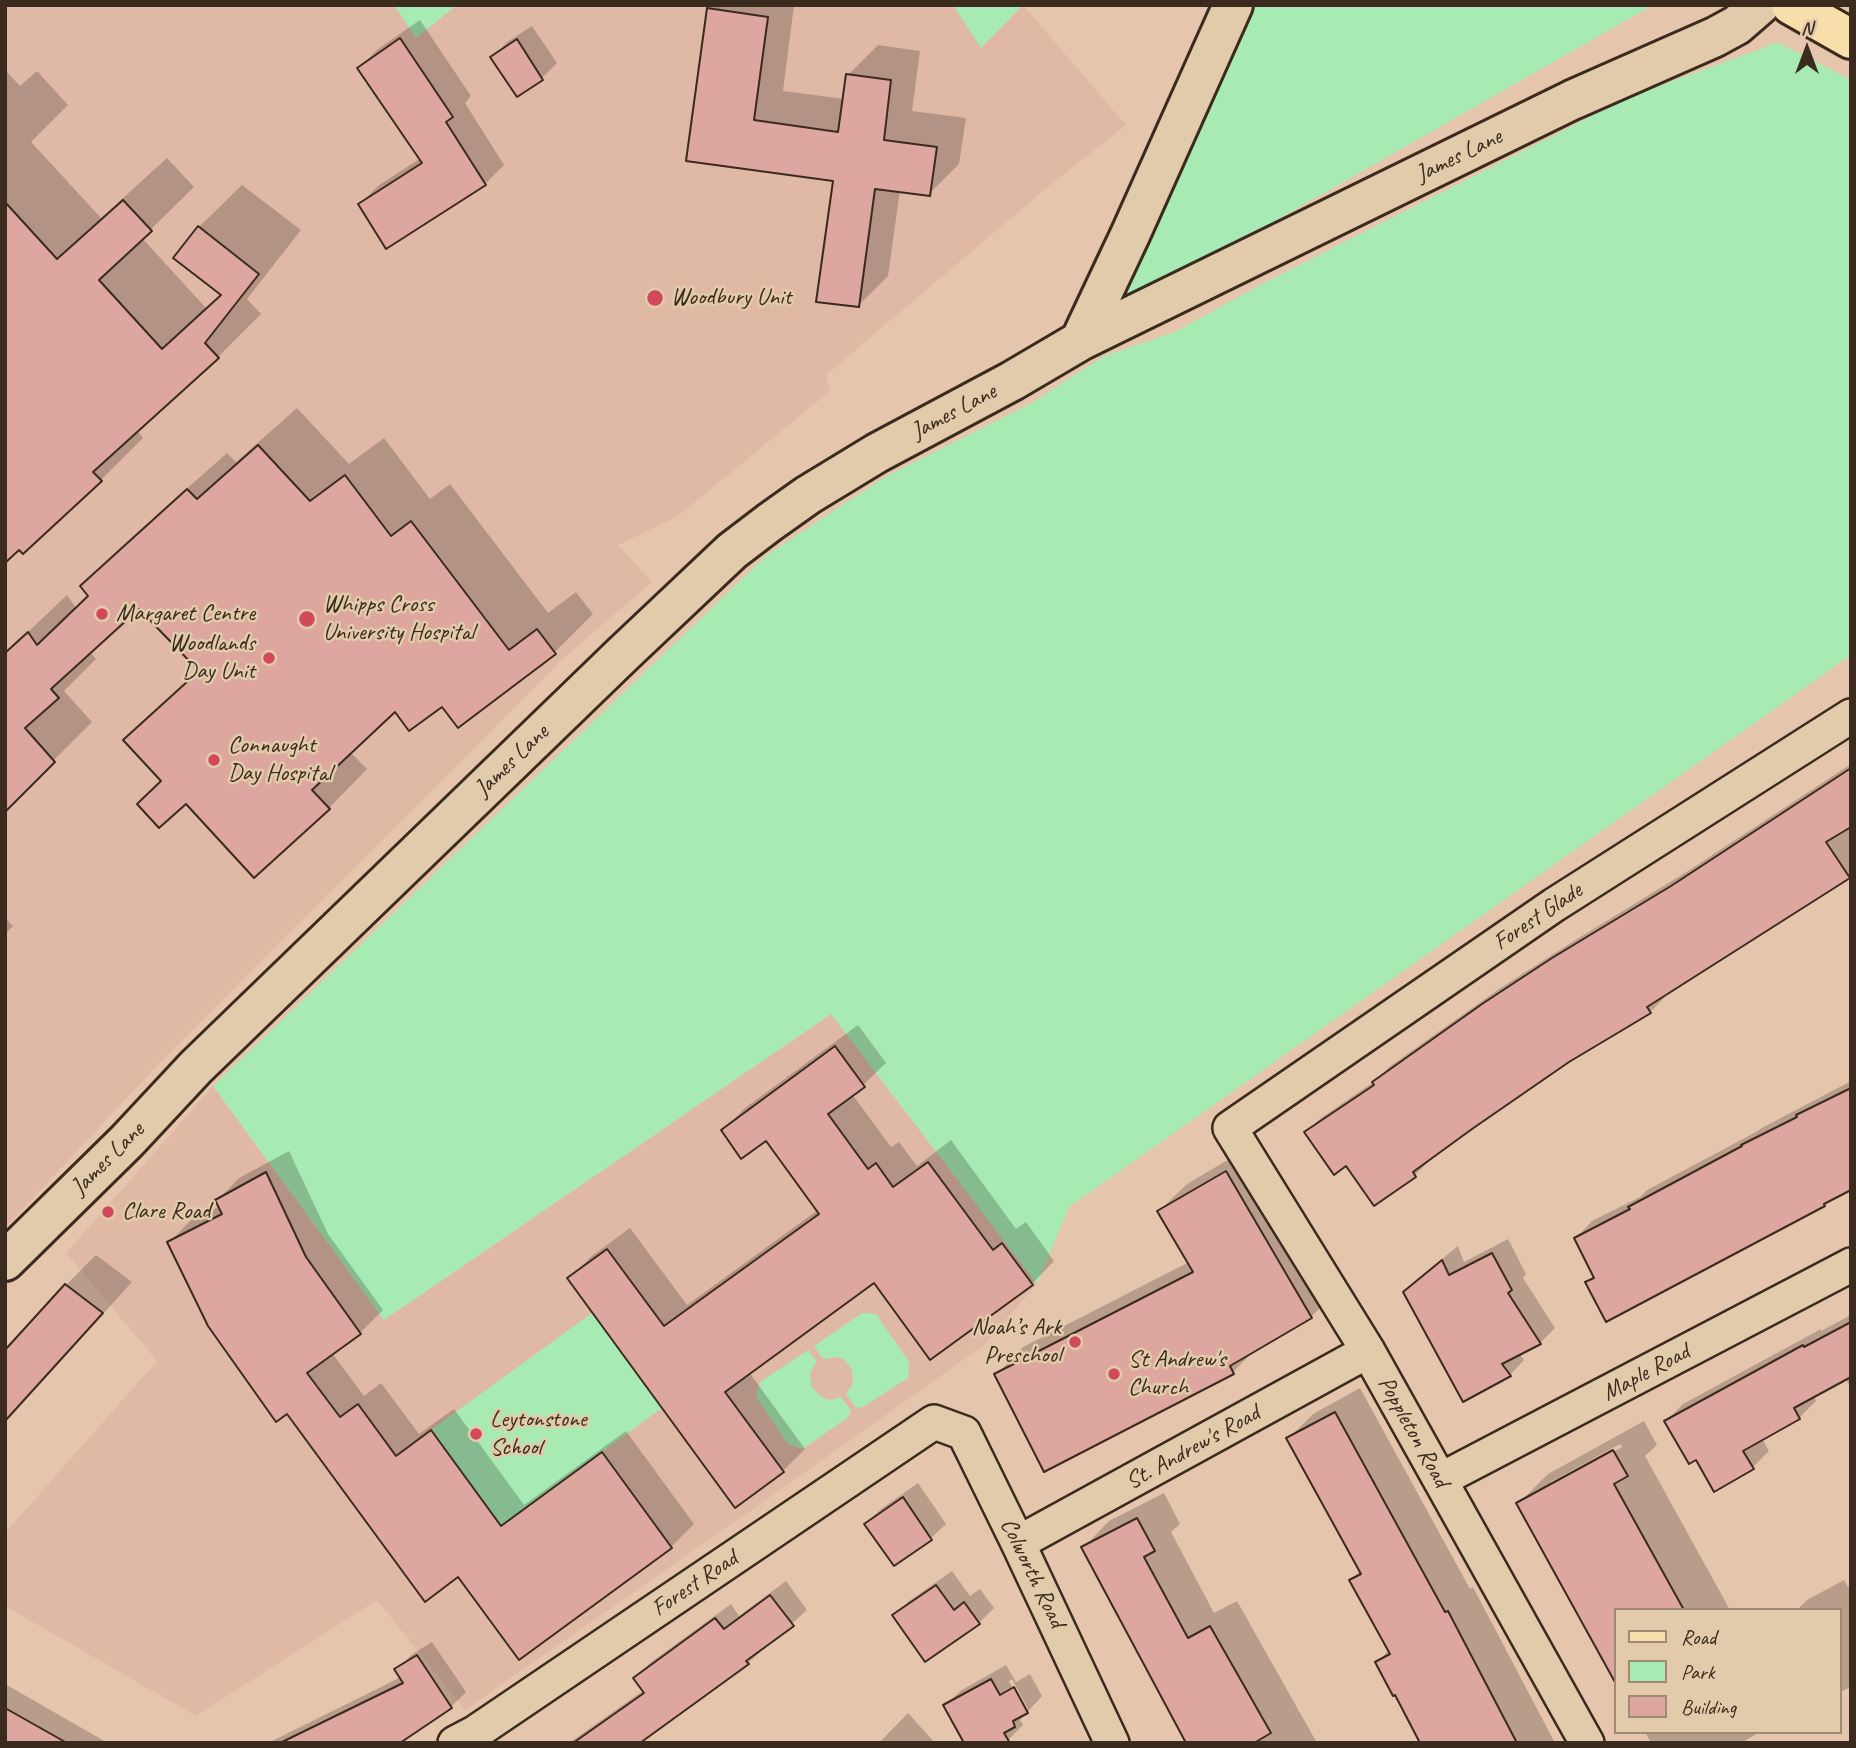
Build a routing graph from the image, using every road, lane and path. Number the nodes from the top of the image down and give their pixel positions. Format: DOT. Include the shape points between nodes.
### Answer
graph roads {
  1 [pos="1233,5"];
  2 [pos="1759,5"];
  3 [pos="1791,5"];
  4 [pos="1851,39"];
  5 [pos="1080,341"];
  6 [pos="1851,716"];
  7 [pos="1230,1128"];
  8 [pos="5,1261"];
  9 [pos="1851,1265"];
  10 [pos="1368,1351"];
  11 [pos="933,1422"];
  12 [pos="1440,1480"];
  13 [pos="1018,1543"];
  14 [pos="455,1743"];
  15 [pos="1112,1743"];
  16 [pos="1587,1743"];
  1 -- 5 [label="street"];
  2 -- 5 [label="street, James Lane" via="1715,37 1573,100"];
  3 -- 4 [label="main road"];
  5 -- 8 [label="street, James Lane" via="877,453 808,495 732,551 205,1057 127,1142"];
  6 -- 7 [label="street, Forest Glade" via="1554,905"];
  7 -- 10 [label="street, Poppleton Road"];
  9 -- 12 [label="street, Maple Road"];
  10 -- 12 [label="street, Poppleton Road"];
  10 -- 13 [label="street, St. Andrew's Road"];
  11 -- 13 [label="street, Colworth Road" via="964,1433"];
  11 -- 14 [label="street, Forest Road"];
  12 -- 16 [label="street, Poppleton Road"];
  13 -- 15 [label="street, Colworth Road"];
}
